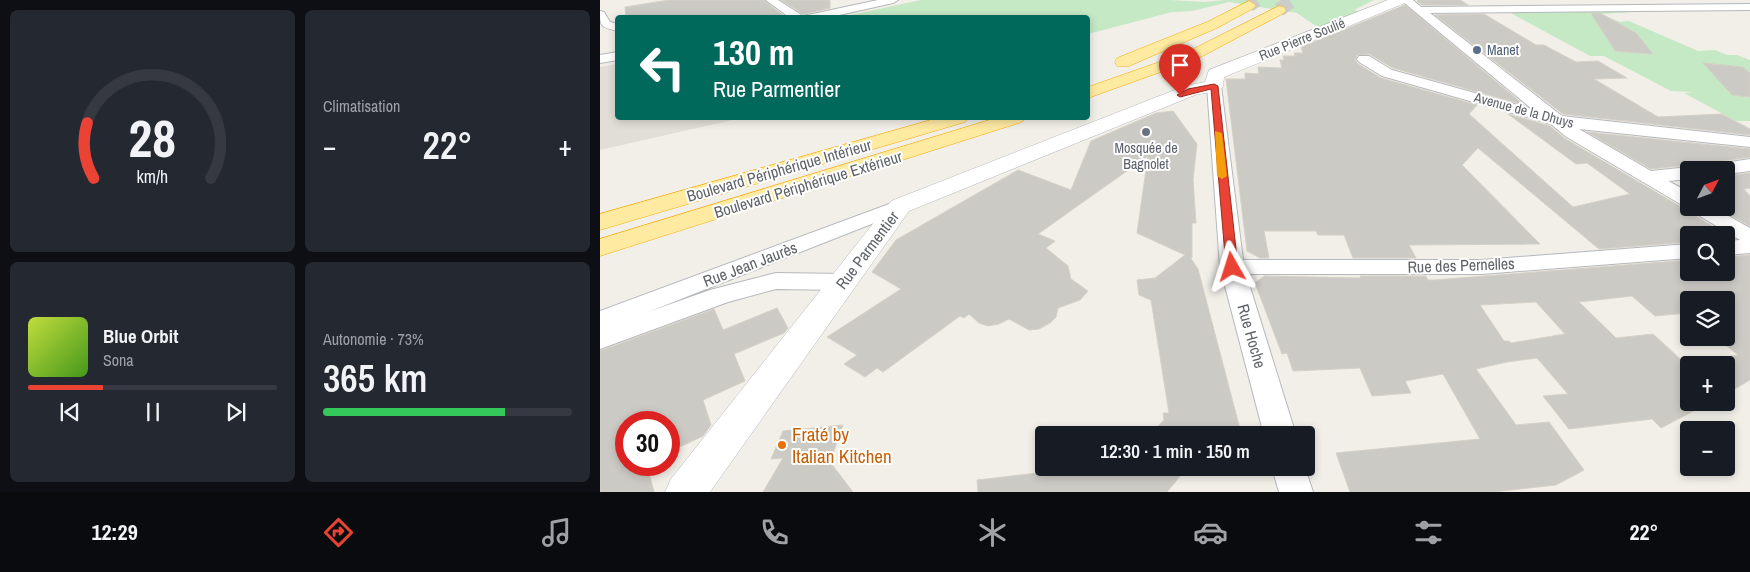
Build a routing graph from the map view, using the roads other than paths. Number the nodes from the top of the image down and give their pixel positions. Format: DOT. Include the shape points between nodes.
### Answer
graph roads {
  1 [pos="770,0"];
  2 [pos="893,0"];
  3 [pos="1400,0"];
  4 [pos="1406,0"];
  5 [pos="1249,5"];
  6 [pos="1750,7"];
  7 [pos="1278,10"];
  8 [pos="1419,10"];
  9 [pos="794,15"];
  10 [pos="821,15"];
  11 [pos="615,56"];
  12 [pos="600,59"];
  13 [pos="1364,59"];
  14 [pos="1108,67"];
  15 [pos="1214,86"];
  16 [pos="1090,92"];
  17 [pos="951,120"];
  18 [pos="1008,120"];
  19 [pos="1555,120"];
  20 [pos="1750,142"];
  21 [pos="1750,165"];
  22 [pos="1735,167"];
  23 [pos="1680,174"];
  24 [pos="1649,177"];
  25 [pos="1680,196"];
  26 [pos="900,206"];
  27 [pos="1714,216"];
  28 [pos="600,222"];
  29 [pos="1750,237"];
  30 [pos="1750,246"];
  31 [pos="1735,247"];
  32 [pos="600,248"];
  33 [pos="1680,252"];
  34 [pos="1232,267"];
  35 [pos="843,282"];
  36 [pos="600,322"];
  37 [pos="600,339"];
  38 [pos="1277,426"];
  39 [pos="1291,476"];
  40 [pos="686,492"];
  41 [pos="1296,492"];
  1 -- 9 [label="street"];
  2 -- 10 [label="street"];
  3 -- 15 [label="street, Rue Pierre Soulié" via="1215,74"];
  4 -- 8 [label="street"];
  5 -- 14 [label="highway" via="1212,25"];
  6 -- 8 [label="street"];
  7 -- 16 [label="highway" via="1192,56"];
  8 -- 19 [label="street"];
  11 -- 12 [label="street"];
  13 -- 19 [label="street, Avenue de la Dhuys" via="1387,73"];
  15 -- 26 [label="street, Rue Parmentier" via="1191,90"];
  15 -- 34 [label="street, Rue Hoche"];
  17 -- 28 [label="highway, Boulevard Périphérique Intérieur"];
  18 -- 32 [label="highway, Boulevard Périphérique Extérieur"];
  19 -- 20 [label="street, Avenue de la Dhuys"];
  19 -- 24 [label="street"];
  21 -- 22 [label="street"];
  23 -- 24 [label="street"];
  24 -- 25 [label="street"];
  26 -- 35 [label="street, Rue Parmentier"];
  26 -- 36 [label="street, Rue Jean Jaurès"];
  27 -- 29 [label="street"];
  30 -- 31 [label="street"];
  33 -- 34 [label="street, Rue des Pernelles" via="1482,267"];
  34 -- 38 [label="street, Rue Hoche"];
  35 -- 37 [label="street, Rue Jean Jaurès" via="776,281 719,296"];
  35 -- 40 [label="street, Rue Parmentier"];
  39 -- 41 [label="street"];
}
